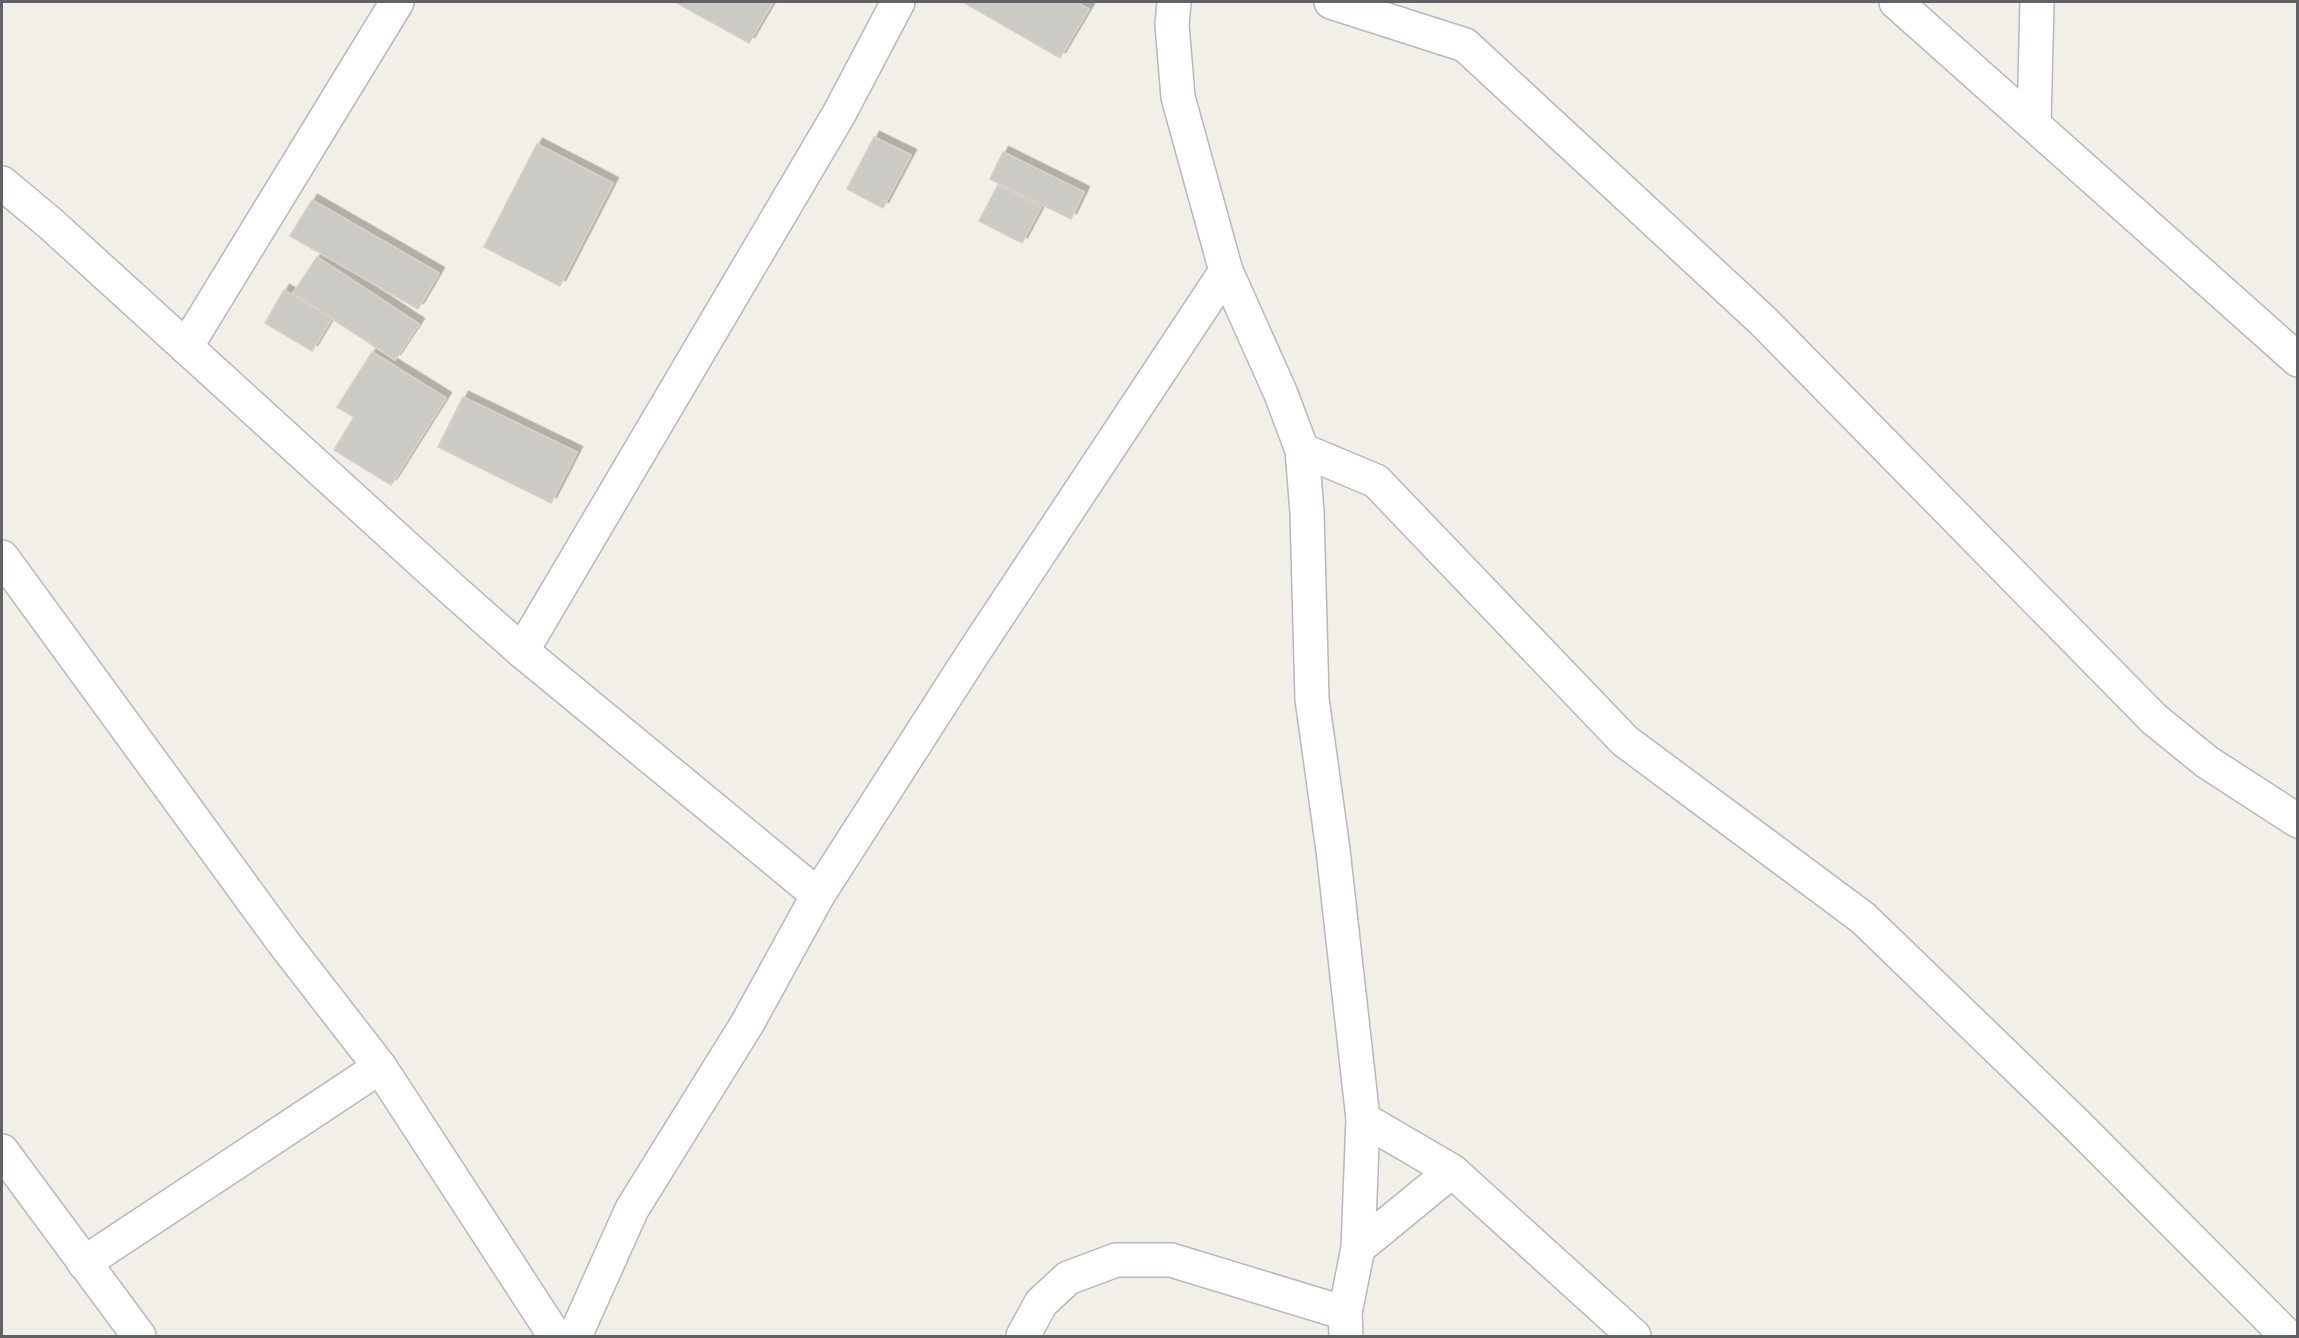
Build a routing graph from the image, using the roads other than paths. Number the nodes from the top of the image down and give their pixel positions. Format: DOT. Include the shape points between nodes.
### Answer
graph roads {
  1 [pos="397,2"];
  2 [pos="898,2"];
  3 [pos="1174,2"];
  4 [pos="1180,2"];
  5 [pos="1331,2"];
  6 [pos="1896,2"];
  7 [pos="2037,2"];
  8 [pos="2034,124"];
  9 [pos="2,183"];
  10 [pos="1226,271"];
  11 [pos="186,347"];
  12 [pos="2298,360"];
  13 [pos="1302,450"];
  14 [pos="2,557"];
  15 [pos="522,651"];
  16 [pos="2298,820"];
  17 [pos="818,895"];
  18 [pos="380,1067"];
  19 [pos="1363,1119"];
  20 [pos="2,1151"];
  21 [pos="1452,1171"];
  22 [pos="1358,1248"];
  23 [pos="84,1263"];
  24 [pos="1345,1325"];
  25 [pos="139,1336"];
  26 [pos="555,1336"];
  27 [pos="575,1336"];
  28 [pos="1023,1336"];
  29 [pos="1634,1336"];
  30 [pos="2287,1336"];
  1 -- 11 [label="street"];
  2 -- 15 [label="street" via="839,114"];
  3 -- 4 [label="street"];
  3 -- 10 [label="street" via="1178,97"];
  5 -- 16 [label="street" via="1465,45 1762,320 2154,719 2207,762"];
  6 -- 8 [label="street"];
  7 -- 8 [label="street"];
  8 -- 12 [label="street"];
  9 -- 11 [label="street"];
  10 -- 13 [label="street"];
  10 -- 17 [label="street"];
  11 -- 15 [label="street"];
  13 -- 19 [label="street" via="1308,512 1312,699"];
  13 -- 30 [label="street" via="1376,481 1625,741 1863,918"];
  14 -- 18 [label="street" via="283,942"];
  15 -- 17 [label="street"];
  17 -- 27 [label="street" via="747,1024 632,1209"];
  18 -- 23 [label="street"];
  18 -- 26 [label="street"];
  19 -- 21 [label="street"];
  19 -- 22 [label="street"];
  20 -- 23 [label="street"];
  21 -- 22 [label="street"];
  21 -- 29 [label="street"];
  22 -- 24 [label="street"];
  23 -- 25 [label="street"];
  24 -- 28 [label="street" via="1171,1260 1116,1260 1068,1278 1041,1303"];
}
